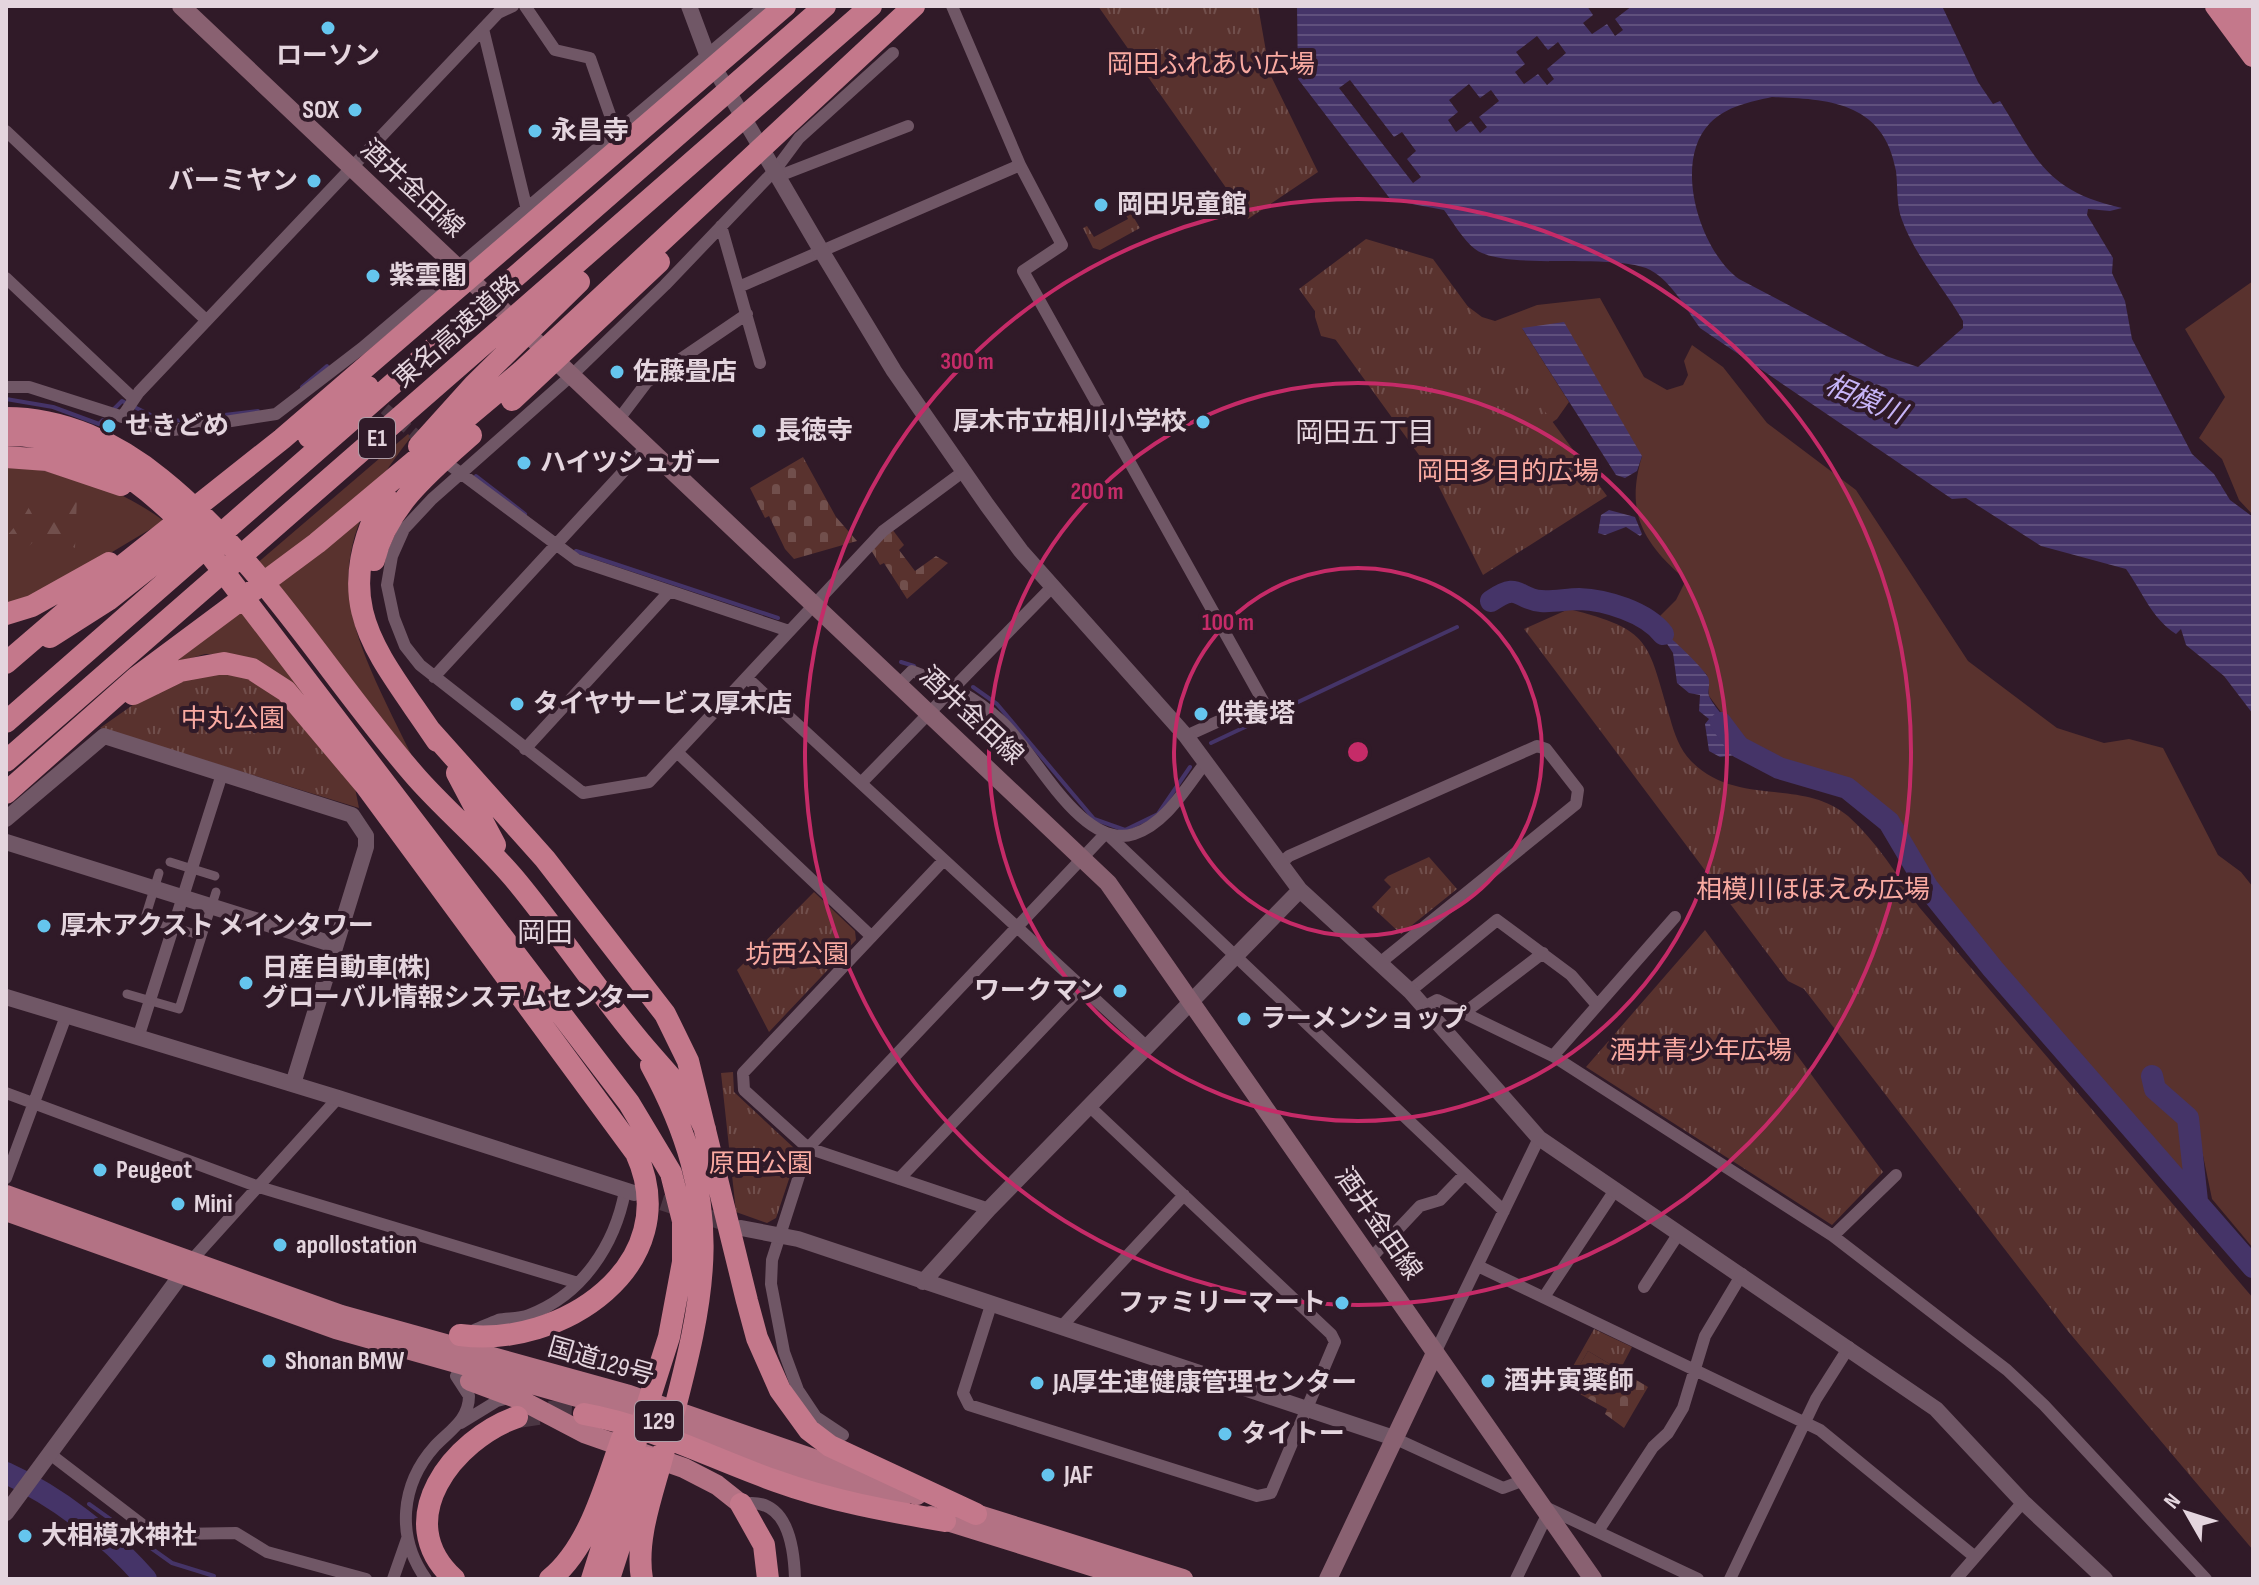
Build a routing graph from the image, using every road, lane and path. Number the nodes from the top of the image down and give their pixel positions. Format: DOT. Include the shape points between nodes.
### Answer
graph roads {
  1 [pos="181,6"];
  2 [pos="513,6"];
  3 [pos="525,6"];
  4 [pos="689,6"];
  5 [pos="765,6"];
  6 [pos="785,6"];
  7 [pos="825,6"];
  8 [pos="871,6"];
  9 [pos="914,6"];
  10 [pos="952,6"];
  11 [pos="2216,6"];
  12 [pos="2240,6"];
  13 [pos="494,10"];
  14 [pos="2253,24"];
  15 [pos="483,29"];
  16 [pos="893,53"];
  17 [pos="2253,56"];
  18 [pos="708,57"];
  19 [pos="908,126"];
  20 [pos="6,131"];
  21 [pos="616,132"];
  22 [pos="766,165"];
  23 [pos="1020,165"];
  24 [pos="351,167"];
  25 [pos="527,210"];
  26 [pos="721,226"];
  27 [pos="822,252"];
  28 [pos="458,268"];
  29 [pos="6,278"];
  30 [pos="741,286"];
  31 [pos="747,314"];
  32 [pos="206,320"];
  33 [pos="503,343"];
  34 [pos="561,346"];
  35 [pos="760,363"];
  36 [pos="337,367"];
  37 [pos="572,375"];
  38 [pos="348,377"];
  39 [pos="6,387"];
  40 [pos="129,407"];
  41 [pos="6,418"];
  42 [pos="619,419"];
  43 [pos="6,435"];
  44 [pos="647,446"];
  45 [pos="6,457"];
  46 [pos="456,470"];
  47 [pos="964,471"];
  48 [pos="230,504"];
  49 [pos="171,512"];
  50 [pos="556,548"];
  51 [pos="177,559"];
  52 [pos="1053,586"];
  53 [pos="668,593"];
  54 [pos="814,603"];
  55 [pos="6,614"];
  56 [pos="789,631"];
  57 [pos="6,648"];
  58 [pos="6,663"];
  59 [pos="434,677"];
  60 [pos="747,678"];
  61 [pos="899,684"];
  62 [pos="955,687"];
  63 [pos="404,694"];
  64 [pos="930,712"];
  65 [pos="6,722"];
  66 [pos="428,728"];
  67 [pos="525,749"];
  68 [pos="1197,750"];
  69 [pos="678,753"];
  70 [pos="48,757"];
  71 [pos="6,761"];
  72 [pos="222,774"];
  73 [pos="862,782"];
  74 [pos="366,786"];
  75 [pos="6,793"];
  76 [pos="6,819"];
  77 [pos="1106,833"];
  78 [pos="6,842"];
  79 [pos="435,847"];
  80 [pos="1083,857"];
  81 [pos="944,860"];
  82 [pos="170,862"];
  83 [pos="1280,864"];
  84 [pos="159,873"];
  85 [pos="215,876"];
  86 [pos="519,884"];
  87 [pos="1300,890"];
  88 [pos="216,892"];
  89 [pos="182,897"];
  90 [pos="1675,917"];
  91 [pos="1018,929"];
  92 [pos="471,930"];
  93 [pos="202,936"];
  94 [pos="871,936"];
  95 [pos="335,945"];
  96 [pos="1543,953"];
  97 [pos="1238,957"];
  98 [pos="1381,962"];
  99 [pos="1080,989"];
  100 [pos="1410,991"];
  101 [pos="127,994"];
  102 [pos="6,997"];
  103 [pos="1193,1002"];
  104 [pos="1597,1005"];
  105 [pos="1424,1007"];
  106 [pos="1464,1013"];
  107 [pos="66,1016"];
  108 [pos="138,1038"];
  109 [pos="637,1038"];
  110 [pos="1148,1048"];
  111 [pos="1553,1056"];
  112 [pos="293,1084"];
  113 [pos="6,1093"];
  114 [pos="338,1098"];
  115 [pos="35,1104"];
  116 [pos="1089,1106"];
  117 [pos="705,1129"];
  118 [pos="1539,1138"];
  119 [pos="808,1148"];
  120 [pos="1465,1174"];
  121 [pos="1896,1175"];
  122 [pos="6,1178"];
  123 [pos="899,1179"];
  124 [pos="259,1187"];
  125 [pos="1615,1190"];
  126 [pos="630,1192"];
  127 [pos="6,1195"];
  128 [pos="1184,1195"];
  129 [pos="989,1209"];
  130 [pos="6,1211"];
  131 [pos="1504,1211"];
  132 [pos="741,1228"];
  133 [pos="1679,1233"];
  134 [pos="1833,1236"];
  135 [pos="780,1237"];
  136 [pos="1371,1258"];
  137 [pos="1478,1266"];
  138 [pos="693,1267"];
  139 [pos="186,1269"];
  140 [pos="1742,1274"];
  141 [pos="1645,1279"];
  142 [pos="923,1282"];
  143 [pos="578,1283"];
  144 [pos="1544,1297"];
  145 [pos="991,1305"];
  146 [pos="338,1322"];
  147 [pos="1061,1327"];
  148 [pos="460,1335"];
  149 [pos="1849,1347"];
  150 [pos="1435,1353"];
  151 [pos="667,1370"];
  152 [pos="1694,1370"];
  153 [pos="456,1376"];
  154 [pos="515,1407"];
  155 [pos="1308,1410"];
  156 [pos="584,1414"];
  157 [pos="1805,1423"];
  158 [pos="449,1432"];
  159 [pos="843,1435"];
  160 [pos="1394,1438"];
  161 [pos="50,1454"];
  162 [pos="635,1469"];
  163 [pos="1524,1480"];
  164 [pos="2023,1502"];
  165 [pos="741,1504"];
  166 [pos="1545,1509"];
  167 [pos="6,1513"];
  168 [pos="976,1514"];
  169 [pos="945,1521"];
  170 [pos="1598,1531"];
  171 [pos="407,1539"];
  172 [pos="1975,1557"];
  173 [pos="366,1579"];
  174 [pos="393,1579"];
  175 [pos="426,1579"];
  176 [pos="454,1579"];
  177 [pos="550,1579"];
  178 [pos="592,1579"];
  179 [pos="609,1579"];
  180 [pos="642,1579"];
  181 [pos="768,1579"];
  182 [pos="795,1579"];
  183 [pos="1133,1579"];
  184 [pos="1183,1579"];
  185 [pos="1328,1579"];
  186 [pos="1516,1579"];
  187 [pos="1593,1579"];
  188 [pos="1698,1579"];
  189 [pos="1730,1579"];
  190 [pos="1956,1579"];
  191 [pos="2105,1579"];
  192 [pos="2206,1579"];
  1 -- 24 [label="main road, 酒井金田線"];
  2 -- 13 [label="street"];
  3 -- 21 [label="street" via="555,50 590,58"];
  4 -- 18 [label="street"];
  5 -- 18 [label="street"];
  6 -- 48 [label="highway"];
  7 -- 48 [label="highway, 東名高速道路 / E1" via="471,310"];
  8 -- 33 [label="highway, 東名高速道路 / E1"];
  9 -- 22 [label="highway" via="794,117"];
  10 -- 23 [label="street"];
  11 -- 17 [label="highway"];
  12 -- 14 [label="highway"];
  13 -- 15 [label="street"];
  15 -- 24 [label="street"];
  15 -- 25 [label="street"];
  16 -- 22 [label="street"];
  18 -- 21 [label="street"];
  18 -- 22 [label="street"];
  19 -- 22 [label="street"];
  20 -- 32 [label="street"];
  21 -- 25 [label="street"];
  22 -- 26 [label="street"];
  22 -- 27 [label="street"];
  22 -- 34 [label="highway"];
  23 -- 27 [label="street"];
  23 -- 68 [label="street" via="1062,245 1023,271 1263,701"];
  24 -- 28 [label="main road, 酒井金田線"];
  24 -- 32 [label="street"];
  25 -- 28 [label="street"];
  26 -- 30 [label="street"];
  26 -- 37 [label="street"];
  27 -- 30 [label="street"];
  27 -- 47 [label="street" via="894,371"];
  28 -- 36 [label="street"];
  28 -- 37 [label="main road, 酒井金田線"];
  29 -- 40 [label="street"];
  30 -- 31 [label="street"];
  31 -- 35 [label="street"];
  31 -- 42 [label="street" via="647,382"];
  32 -- 40 [label="street"];
  33 -- 63 [label="highway" via="406,461 367,533 358,579 361,611 372,643"];
  33 -- 71 [label="highway, 東名高速道路 / E1" via="258,539"];
  34 -- 63 [label="highway" via="543,374 415,486 380,540 372,570 373,619"];
  34 -- 70 [label="highway" via="137,677"];
  36 -- 38 [label="street"];
  36 -- 40 [label="street" via="276,414 167,431"];
  37 -- 42 [label="main road, 酒井金田線"];
  37 -- 46 [label="street"];
  39 -- 40 [label="street"];
  41 -- 86 [label="highway" via="54,423 104,442 175,491 290,616 418,778"];
  42 -- 44 [label="main road, 酒井金田線"];
  43 -- 49 [label="highway" via="43,439 89,454"];
  44 -- 50 [label="street"];
  44 -- 54 [label="main road, 酒井金田線"];
  45 -- 49 [label="highway" via="47,460 95,474"];
  46 -- 50 [label="street"];
  46 -- 59 [label="street" via="404,529 387,585 405,646"];
  47 -- 52 [label="street"];
  47 -- 54 [label="street" via="883,531"];
  48 -- 51 [label="highway"];
  48 -- 55 [label="highway" via="147,541 52,596"];
  48 -- 58 [label="highway" via="84,596"];
  49 -- 79 [label="highway" via="237,586"];
  50 -- 53 [label="street"];
  50 -- 59 [label="street"];
  51 -- 57 [label="highway" via="64,630"];
  51 -- 65 [label="highway"];
  52 -- 62 [label="street"];
  52 -- 68 [label="street"];
  53 -- 56 [label="street"];
  53 -- 67 [label="street"];
  54 -- 56 [label="street"];
  54 -- 61 [label="main road, 酒井金田線"];
  56 -- 60 [label="street"];
  59 -- 67 [label="street"];
  60 -- 69 [label="street"];
  60 -- 73 [label="street"];
  61 -- 62 [label="street" via="912,671"];
  61 -- 64 [label="main road, 酒井金田線"];
  62 -- 64 [label="street"];
  62 -- 77 [label="street" via="1005,724 1077,814"];
  63 -- 66 [label="highway"];
  64 -- 73 [label="street"];
  64 -- 80 [label="main road, 酒井金田線"];
  66 -- 86 [label="highway"];
  66 -- 117 [label="highway" via="545,859 665,1014 688,1061"];
  67 -- 69 [label="street" via="583,793 649,782"];
  68 -- 77 [label="street" via="1163,816 1133,835"];
  68 -- 83 [label="street"];
  69 -- 94 [label="street"];
  70 -- 74 [label="highway" via="150,684 180,671 224,663 264,674 286,691"];
  70 -- 75 [label="highway"];
  72 -- 76 [label="street" via="104,736"];
  72 -- 89 [label="street"];
  72 -- 95 [label="street" via="352,815 361,826 366,847"];
  73 -- 81 [label="street"];
  74 -- 79 [label="highway"];
  74 -- 92 [label="highway"];
  77 -- 80 [label="street"];
  77 -- 97 [label="street"];
  78 -- 89 [label="street"];
  79 -- 92 [label="highway"];
  79 -- 138 [label="highway" via="654,1140 680,1202"];
  80 -- 91 [label="street"];
  80 -- 103 [label="main road, 酒井金田線" via="1127,906"];
  81 -- 91 [label="street"];
  81 -- 94 [label="street"];
  82 -- 85 [label="street"];
  83 -- 87 [label="street"];
  83 -- 98 [label="street" via="1537,746 1546,749 1578,790 1576,804"];
  84 -- 93 [label="street" via="148,918"];
  86 -- 109 [label="highway"];
  87 -- 97 [label="street"];
  87 -- 98 [label="street"];
  88 -- 93 [label="street"];
  89 -- 95 [label="street"];
  89 -- 108 [label="street"];
  90 -- 104 [label="street"];
  91 -- 99 [label="street"];
  91 -- 119 [label="street"];
  92 -- 148 [label="highway" via="629,1141 641,1163 648,1199 637,1249 623,1272 590,1304 532,1333 492,1339"];
  93 -- 101 [label="street" via="179,1009"];
  94 -- 119 [label="street" via="743,1073 744,1090"];
  95 -- 112 [label="street"];
  96 -- 100 [label="street" via="1497,920"];
  96 -- 104 [label="street"];
  96 -- 106 [label="street"];
  97 -- 103 [label="street"];
  97 -- 120 [label="street"];
  98 -- 100 [label="street"];
  99 -- 110 [label="street"];
  99 -- 123 [label="street"];
  100 -- 105 [label="street"];
  102 -- 107 [label="street"];
  103 -- 110 [label="street"];
  103 -- 136 [label="main road, 酒井金田線"];
  104 -- 111 [label="street"];
  105 -- 106 [label="street" via="1437,1000"];
  105 -- 118 [label="street"];
  106 -- 111 [label="street"];
  107 -- 108 [label="street"];
  107 -- 115 [label="street"];
  108 -- 112 [label="street"];
  109 -- 117 [label="highway" via="683,1089"];
  109 -- 138 [label="highway" via="676,1115 693,1167 704,1221"];
  110 -- 116 [label="street"];
  111 -- 134 [label="street"];
  112 -- 114 [label="street"];
  113 -- 115 [label="street"];
  114 -- 124 [label="street"];
  114 -- 126 [label="street"];
  115 -- 122 [label="street"];
  115 -- 124 [label="street"];
  116 -- 128 [label="street"];
  116 -- 129 [label="street"];
  117 -- 168 [label="highway" via="757,1338 790,1406 830,1446"];
  118 -- 125 [label="street"];
  118 -- 131 [label="street"];
  119 -- 123 [label="street"];
  119 -- 135 [label="street"];
  120 -- 131 [label="street"];
  120 -- 136 [label="street" via="1440,1200 1420,1206"];
  121 -- 134 [label="street"];
  123 -- 129 [label="street"];
  124 -- 139 [label="street"];
  124 -- 143 [label="street"];
  125 -- 133 [label="street"];
  125 -- 144 [label="street"];
  126 -- 143 [label="street" via="611,1240"];
  127 -- 139 [label="highway, 国道129号 / 129"];
  128 -- 147 [label="street"];
  128 -- 155 [label="street" via="1331,1334 1335,1342"];
  129 -- 142 [label="street"];
  130 -- 139 [label="highway, 国道129号 / 129"];
  131 -- 137 [label="street"];
  132 -- 135 [label="street"];
  133 -- 140 [label="street"];
  133 -- 141 [label="street"];
  134 -- 192 [label="street" via="2007,1370"];
  135 -- 142 [label="street"];
  135 -- 159 [label="street" via="771,1284 790,1371 816,1417"];
  136 -- 150 [label="main road, 酒井金田線"];
  137 -- 144 [label="street"];
  137 -- 150 [label="street"];
  138 -- 151 [label="highway"];
  139 -- 146 [label="highway, 国道129号 / 129"];
  139 -- 161 [label="street"];
  140 -- 149 [label="street"];
  140 -- 152 [label="street" via="1705,1336"];
  142 -- 145 [label="street"];
  143 -- 148 [label="street" via="526,1317"];
  144 -- 152 [label="street"];
  145 -- 147 [label="street"];
  145 -- 155 [label="street" via="963,1393 969,1405 1257,1496 1271,1493"];
  146 -- 148 [label="highway"];
  146 -- 153 [label="highway"];
  146 -- 168 [label="highway, 国道129号 / 129" via="629,1395"];
  146 -- 169 [label="highway, 国道129号 / 129" via="620,1409"];
  147 -- 155 [label="street"];
  149 -- 157 [label="street"];
  149 -- 164 [label="street" via="1936,1409"];
  150 -- 160 [label="main road"];
  150 -- 163 [label="main road, 酒井金田線"];
  151 -- 162 [label="highway"];
  151 -- 162 [label="highway"];
  152 -- 157 [label="street"];
  152 -- 170 [label="street" via="1683,1408"];
  153 -- 154 [label="highway"];
  153 -- 158 [label="street" via="469,1404"];
  154 -- 158 [label="street" via="486,1407"];
  154 -- 165 [label="highway" via="708,1479"];
  154 -- 176 [label="highway" via="460,1450 436,1486 429,1513 431,1541"];
  155 -- 160 [label="street"];
  156 -- 169 [label="highway" via="693,1447 795,1488"];
  157 -- 172 [label="street"];
  157 -- 189 [label="street"];
  158 -- 171 [label="street" via="418,1469 410,1489 404,1514"];
  160 -- 163 [label="street" via="1503,1488"];
  160 -- 185 [label="main road"];
  161 -- 167 [label="street"];
  161 -- 173 [label="street" via="144,1526 178,1534 236,1533 267,1552"];
  162 -- 177 [label="highway"];
  162 -- 178 [label="highway"];
  162 -- 179 [label="highway"];
  162 -- 180 [label="highway"];
  163 -- 166 [label="main road, 酒井金田線"];
  164 -- 172 [label="street"];
  164 -- 191 [label="street"];
  165 -- 181 [label="highway" via="764,1545"];
  165 -- 182 [label="street" via="763,1505 783,1519"];
  166 -- 170 [label="street"];
  166 -- 186 [label="street"];
  166 -- 187 [label="main road, 酒井金田線"];
  168 -- 184 [label="highway, 国道129号 / 129"];
  169 -- 183 [label="highway, 国道129号 / 129"];
  170 -- 188 [label="street"];
  171 -- 174 [label="street"];
  171 -- 175 [label="street"];
  172 -- 190 [label="street"];
}
